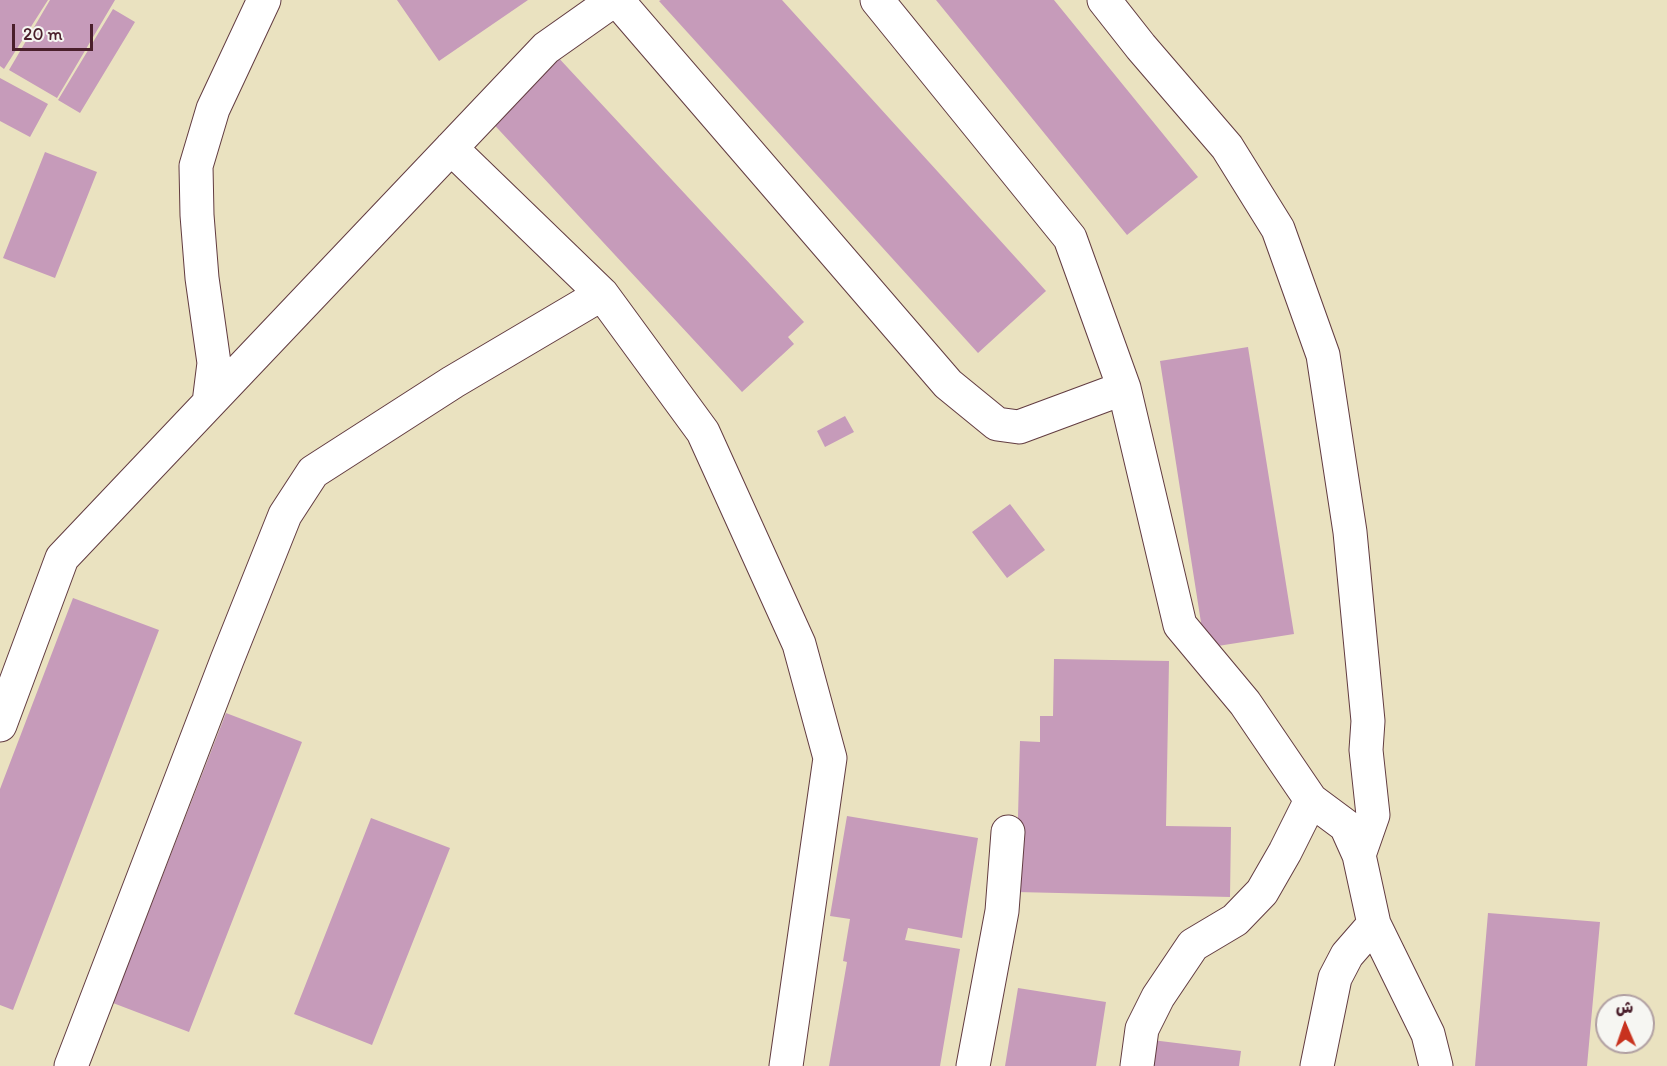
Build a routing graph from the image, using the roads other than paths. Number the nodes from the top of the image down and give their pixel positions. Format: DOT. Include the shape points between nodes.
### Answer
graph roads {
  1 [pos="264,0"];
  2 [pos="616,0"];
  3 [pos="876,0"];
  4 [pos="1104,0"];
  5 [pos="451,148"];
  6 [pos="602,294"];
  7 [pos="1124,388"];
  8 [pos="210,403"];
  9 [pos="0,725"];
  10 [pos="1311,800"];
  11 [pos="1008,832"];
  12 [pos="1359,855"];
  13 [pos="1374,924"];
  14 [pos="70,1066"];
  15 [pos="786,1066"];
  16 [pos="973,1066"];
  17 [pos="1137,1066"];
  18 [pos="1317,1066"];
  19 [pos="1436,1066"];
  1 -- 8 [label="street" via="213,109 196,166 202,278 214,363"];
  2 -- 5 [label="street" via="546,48"];
  2 -- 7 [label="street" via="948,384 997,424 1019,427"];
  3 -- 7 [label="street" via="1070,238"];
  4 -- 12 [label="street" via="1227,147 1278,229 1323,355 1350,532 1364,658 1366,750 1373,815"];
  5 -- 6 [label="street"];
  5 -- 8 [label="street"];
  6 -- 14 [label="street" via="453,382 313,472 285,515"];
  6 -- 15 [label="street" via="703,432 799,644 830,758"];
  7 -- 10 [label="street" via="1180,625 1245,703"];
  8 -- 9 [label="street" via="62,558"];
  10 -- 12 [label="street" via="1346,826"];
  10 -- 17 [label="street" via="1262,892 1235,920 1193,945 1158,997 1142,1029"];
  11 -- 16 [label="street" via="1002,911"];
  12 -- 13 [label="street"];
  13 -- 18 [label="street" via="1347,955 1335,978"];
  13 -- 19 [label="street" via="1428,1034"];
}
